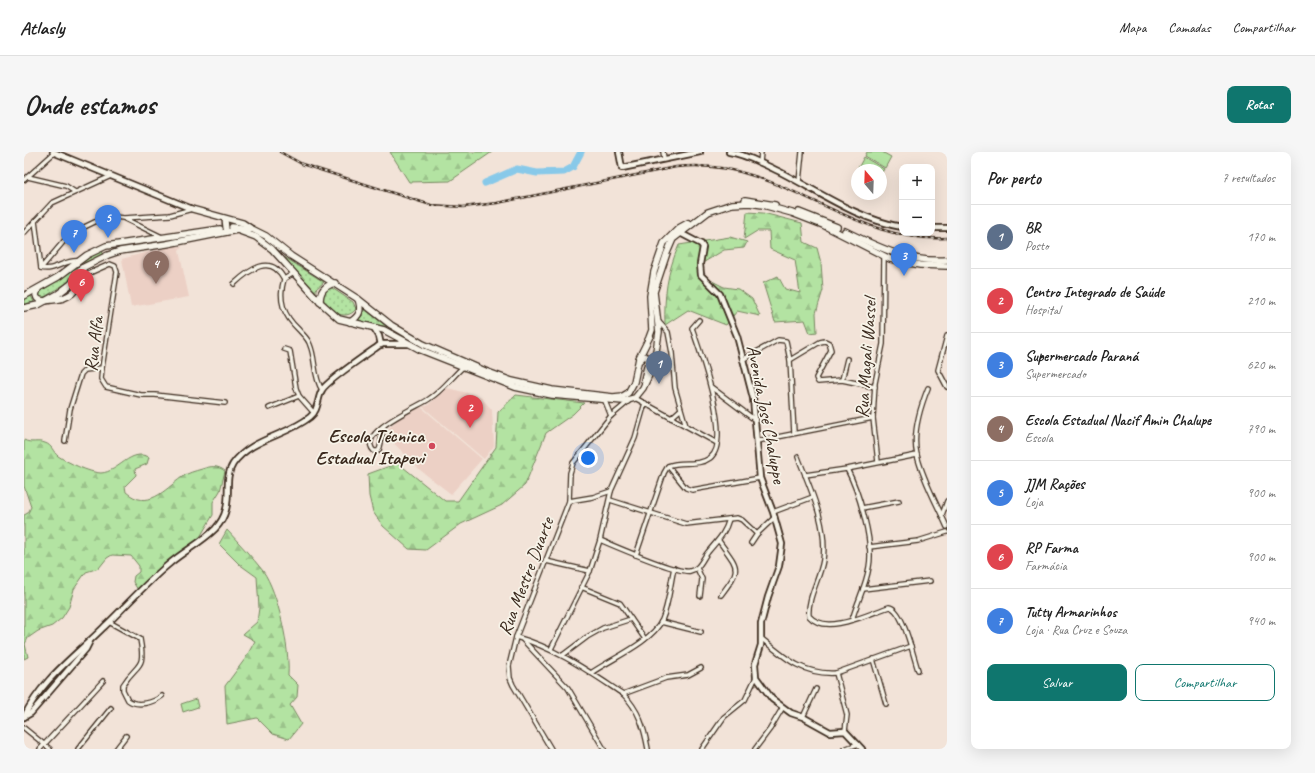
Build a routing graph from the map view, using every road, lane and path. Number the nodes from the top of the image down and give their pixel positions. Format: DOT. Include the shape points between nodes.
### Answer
graph roads {
  1 [pos="619,152"];
  2 [pos="663,152"];
  3 [pos="700,152"];
  4 [pos="729,152"];
  5 [pos="761,152"];
  6 [pos="802,152"];
  7 [pos="53,153"];
  8 [pos="664,158"];
  9 [pos="760,162"];
  10 [pos="112,175"];
  11 [pos="26,178"];
  12 [pos="798,182"];
  13 [pos="75,192"];
  14 [pos="192,209"];
  15 [pos="123,218"];
  16 [pos="225,219"];
  17 [pos="35,222"];
  18 [pos="899,226"];
  19 [pos="226,228"];
  20 [pos="935,228"];
  21 [pos="947,228"];
  22 [pos="252,229"];
  23 [pos="24,233"];
  24 [pos="680,233"];
  25 [pos="165,238"];
  26 [pos="106,246"];
  27 [pos="108,255"];
  28 [pos="884,257"];
  29 [pos="947,260"];
  30 [pos="79,261"];
  31 [pos="947,267"];
  32 [pos="41,268"];
  33 [pos="82,268"];
  34 [pos="294,273"];
  35 [pos="84,275"];
  36 [pos="76,277"];
  37 [pos="284,280"];
  38 [pos="335,283"];
  39 [pos="234,284"];
  40 [pos="38,289"];
  41 [pos="74,291"];
  42 [pos="24,296"];
  43 [pos="358,299"];
  44 [pos="43,301"];
  45 [pos="320,302"];
  46 [pos="24,308"];
  47 [pos="699,320"];
  48 [pos="658,321"];
  49 [pos="350,322"];
  50 [pos="374,328"];
  51 [pos="947,336"];
  52 [pos="408,344"];
  53 [pos="381,345"];
  54 [pos="284,349"];
  55 [pos="847,359"];
  56 [pos="742,360"];
  57 [pos="790,360"];
  58 [pos="463,367"];
  59 [pos="102,368"];
  60 [pos="635,372"];
  61 [pos="842,380"];
  62 [pos="644,384"];
  63 [pos="711,387"];
  64 [pos="875,387"];
  65 [pos="947,387"];
  66 [pos="928,388"];
  67 [pos="322,390"];
  68 [pos="299,396"];
  69 [pos="633,399"];
  70 [pos="605,401"];
  71 [pos="225,403"];
  72 [pos="645,403"];
  73 [pos="270,408"];
  74 [pos="680,410"];
  75 [pos="314,413"];
  76 [pos="611,416"];
  77 [pos="671,418"];
  78 [pos="873,418"];
  79 [pos="755,420"];
  80 [pos="384,426"];
  81 [pos="686,426"];
  82 [pos="794,433"];
  83 [pos="65,441"];
  84 [pos="757,441"];
  85 [pos="717,443"];
  86 [pos="917,455"];
  87 [pos="798,457"];
  88 [pos="878,462"];
  89 [pos="668,466"];
  90 [pos="847,469"];
  91 [pos="805,475"];
  92 [pos="760,478"];
  93 [pos="611,491"];
  94 [pos="813,497"];
  95 [pos="610,500"];
  96 [pos="569,501"];
  97 [pos="899,501"];
  98 [pos="947,501"];
  99 [pos="862,508"];
  100 [pos="650,512"];
  101 [pos="942,514"];
  102 [pos="774,515"];
  103 [pos="730,519"];
  104 [pos="947,527"];
  105 [pos="947,532"];
  106 [pos="757,534"];
  107 [pos="600,540"];
  108 [pos="719,541"];
  109 [pos="751,542"];
  110 [pos="869,547"];
  111 [pos="636,555"];
  112 [pos="546,562"];
  113 [pos="674,568"];
  114 [pos="696,568"];
  115 [pos="590,571"];
  116 [pos="930,580"];
  117 [pos="581,587"];
  118 [pos="863,590"];
  119 [pos="721,595"];
  120 [pos="700,596"];
  121 [pos="631,619"];
  122 [pos="852,620"];
  123 [pos="109,622"];
  124 [pos="661,622"];
  125 [pos="701,632"];
  126 [pos="516,637"];
  127 [pos="761,638"];
  128 [pos="522,639"];
  129 [pos="645,639"];
  130 [pos="911,646"];
  131 [pos="550,649"];
  132 [pos="563,655"];
  133 [pos="874,659"];
  134 [pos="701,668"];
  135 [pos="918,670"];
  136 [pos="591,673"];
  137 [pos="836,673"];
  138 [pos="756,677"];
  139 [pos="103,681"];
  140 [pos="816,689"];
  141 [pos="623,694"];
  142 [pos="162,696"];
  143 [pos="886,704"];
  144 [pos="783,707"];
  145 [pos="111,708"];
  146 [pos="24,717"];
  147 [pos="803,717"];
  148 [pos="24,728"];
  149 [pos="845,731"];
  150 [pos="126,736"];
  151 [pos="44,744"];
  152 [pos="858,744"];
  153 [pos="40,749"];
  154 [pos="50,749"];
  155 [pos="78,749"];
  156 [pos="116,749"];
  157 [pos="552,749"];
  158 [pos="604,749"];
  159 [pos="648,749"];
  160 [pos="702,749"];
  161 [pos="755,749"];
  162 [pos="844,749"];
  163 [pos="862,749"];
  1 -- 8 [label="street" via="622,168"];
  2 -- 8 [label="street"];
  3 -- 8 [label="street"];
  4 -- 9 [label="street"];
  5 -- 9 [label="street"];
  6 -- 12 [label="street"];
  7 -- 10 [label="main road"];
  7 -- 11 [label="street"];
  9 -- 12 [label="street"];
  10 -- 13 [label="street"];
  10 -- 14 [label="main road"];
  11 -- 13 [label="street" via="66,186"];
  12 -- 18 [label="street" via="862,215"];
  13 -- 17 [label="street" via="52,203"];
  14 -- 15 [label="street" via="170,215"];
  14 -- 16 [label="main road"];
  15 -- 25 [label="street"];
  15 -- 32 [label="street" via="107,216 73,232"];
  16 -- 19 [label="main road"];
  16 -- 22 [label="main road" via="243,223"];
  17 -- 23 [label="street"];
  17 -- 32 [label="street"];
  19 -- 22 [label="main road" via="235,226"];
  19 -- 25 [label="main road"];
  20 -- 21 [label="street"];
  22 -- 38 [label="main road"];
  24 -- 28 [label="main road" via="708,212 732,204 749,203 792,213 818,223"];
  24 -- 48 [label="main road" via="673,239 654,292"];
  24 -- 56 [label="street, Avenida José Chaluppe" via="703,247 701,275 715,287 724,301 737,336"];
  25 -- 26 [label="main road"];
  26 -- 27 [label="main road"];
  26 -- 30 [label="main road"];
  27 -- 33 [label="main road"];
  27 -- 34 [label="main road" via="237,230 261,240"];
  28 -- 31 [label="main road" via="920,265"];
  28 -- 64 [label="street, Rua Magali Wassel" via="883,344"];
  29 -- 60 [label="main road" via="922,260 900,255 809,215 766,202 734,200 719,204 679,228 664,243 654,272 650,296 652,330"];
  30 -- 32 [label="street" via="73,260 47,270"];
  30 -- 40 [label="main road"];
  33 -- 35 [label="main road"];
  33 -- 36 [label="main road"];
  34 -- 37 [label="street"];
  34 -- 45 [label="main road"];
  35 -- 41 [label="main road"];
  35 -- 59 [label="street, Rua Alfa" via="110,264 115,266 117,272"];
  36 -- 41 [label="main road"];
  36 -- 44 [label="main road" via="64,289"];
  37 -- 39 [label="street" via="275,267 262,266 250,271"];
  37 -- 67 [label="street" via="280,296 282,303 292,323 308,340 316,377"];
  38 -- 43 [label="main road"];
  38 -- 45 [label="main road" via="325,287"];
  40 -- 42 [label="main road"];
  40 -- 44 [label="main road" via="37,298"];
  41 -- 44 [label="main road" via="67,298"];
  43 -- 49 [label="main road" via="358,316"];
  43 -- 60 [label="main road" via="391,325 418,341 512,381 552,390 619,397 628,393 634,382"];
  44 -- 46 [label="main road"];
  45 -- 49 [label="main road" via="334,315"];
  47 -- 63 [label="street" via="692,328"];
  48 -- 62 [label="main road" via="657,351"];
  48 -- 74 [label="street" via="668,332"];
  49 -- 50 [label="main road"];
  50 -- 52 [label="main road"];
  50 -- 53 [label="street"];
  51 -- 65 [label="street" via="938,370"];
  52 -- 53 [label="street"];
  52 -- 58 [label="main road"];
  53 -- 67 [label="street"];
  54 -- 68 [label="street" via="290,351"];
  55 -- 61 [label="street"];
  56 -- 57 [label="street" via="778,340 783,340 788,345"];
  56 -- 79 [label="street, Avenida José Chaluppe"];
  57 -- 61 [label="street" via="825,341 829,343 831,350 816,378 820,383"];
  57 -- 82 [label="street"];
  58 -- 70 [label="main road" via="502,383 531,391"];
  58 -- 80 [label="street" via="430,399 399,414"];
  59 -- 71 [label="street, Rua Alfa" via="101,379 106,387 141,395"];
  59 -- 83 [label="street" via="85,370 81,374 70,409"];
  60 -- 62 [label="main road" via="641,358 647,357"];
  61 -- 64 [label="street"];
  62 -- 69 [label="main road"];
  63 -- 79 [label="street"];
  63 -- 85 [label="street"];
  64 -- 78 [label="street, Rua Magali Wassel"];
  66 -- 86 [label="street" via="917,426"];
  67 -- 75 [label="street"];
  68 -- 73 [label="street"];
  68 -- 75 [label="street"];
  69 -- 70 [label="main road"];
  69 -- 72 [label="street"];
  69 -- 76 [label="street, Rua Mestre Duarte"];
  70 -- 76 [label="street"];
  72 -- 77 [label="street"];
  72 -- 93 [label="street" via="635,438"];
  74 -- 77 [label="street"];
  74 -- 81 [label="street"];
  75 -- 123 [label="street" via="254,445 238,458 230,472 227,507 221,522 158,573"];
  76 -- 96 [label="street, Rua Mestre Duarte" via="573,463"];
  77 -- 81 [label="street"];
  78 -- 82 [label="street"];
  78 -- 88 [label="street, Rua Magali Wassel"];
  79 -- 84 [label="street, Avenida José Chaluppe"];
  80 -- 80 [label="street" via="380,436 381,447 374,451 371,443"];
  81 -- 85 [label="street"];
  82 -- 84 [label="street"];
  84 -- 92 [label="street, Avenida José Chaluppe"];
  85 -- 89 [label="street" via="714,454 709,459"];
  86 -- 88 [label="street"];
  86 -- 101 [label="street"];
  87 -- 91 [label="street"];
  88 -- 90 [label="street"];
  89 -- 92 [label="street" via="686,488 692,490"];
  89 -- 100 [label="street"];
  90 -- 91 [label="street"];
  90 -- 99 [label="street"];
  91 -- 94 [label="street"];
  92 -- 102 [label="street, Avenida José Chaluppe"];
  93 -- 95 [label="street"];
  93 -- 96 [label="street"];
  94 -- 102 [label="street"];
  94 -- 122 [label="street" via="819,518 823,558 809,616 818,624"];
  95 -- 100 [label="street"];
  95 -- 107 [label="street"];
  96 -- 112 [label="street, Rua Mestre Duarte"];
  97 -- 99 [label="street"];
  98 -- 101 [label="street"];
  99 -- 110 [label="street"];
  100 -- 103 [label="street" via="686,524"];
  100 -- 111 [label="street"];
  101 -- 104 [label="street"];
  102 -- 106 [label="street"];
  102 -- 127 [label="street, Avenida José Chaluppe" via="782,544 782,554 762,614"];
  103 -- 106 [label="street" via="742,520"];
  103 -- 108 [label="street"];
  105 -- 110 [label="street" via="918,541"];
  106 -- 109 [label="street"];
  107 -- 111 [label="street"];
  107 -- 115 [label="street"];
  108 -- 114 [label="street"];
  108 -- 119 [label="street" via="737,571"];
  110 -- 118 [label="street" via="870,561"];
  111 -- 113 [label="street"];
  112 -- 115 [label="street"];
  112 -- 126 [label="street, Rua Mestre Duarte"];
  113 -- 114 [label="street" via="689,572"];
  113 -- 124 [label="street"];
  114 -- 120 [label="street" via="702,579"];
  115 -- 117 [label="street"];
  116 -- 118 [label="street"];
  117 -- 121 [label="street" via="620,603"];
  117 -- 131 [label="street"];
  118 -- 122 [label="street"];
  121 -- 129 [label="street"];
  121 -- 132 [label="street" via="603,628"];
  122 -- 130 [label="street" via="892,607 898,612"];
  123 -- 142 [label="street" via="140,639 142,660 138,669 123,685 128,700 140,704 156,701"];
  123 -- 146 [label="street"];
  124 -- 125 [label="street"];
  124 -- 129 [label="street"];
  126 -- 128 [label="street"];
  126 -- 157 [label="street, Rua Mestre Duarte" via="508,666 510,678"];
  127 -- 137 [label="street" via="805,670"];
  127 -- 138 [label="street, Avenida José Chaluppe" via="755,664"];
  128 -- 131 [label="street"];
  128 -- 158 [label="street" via="568,688"];
  129 -- 136 [label="street"];
  130 -- 133 [label="street"];
  130 -- 135 [label="street"];
  131 -- 132 [label="street"];
  132 -- 136 [label="street"];
  133 -- 137 [label="street"];
  133 -- 143 [label="street"];
  134 -- 141 [label="street" via="688,675 666,678"];
  136 -- 141 [label="street"];
  137 -- 149 [label="street" via="848,715"];
  138 -- 144 [label="street" via="772,699"];
  138 -- 160 [label="street" via="745,700 724,717"];
  139 -- 151 [label="street"];
  140 -- 147 [label="street"];
  141 -- 159 [label="street" via="643,722"];
  144 -- 147 [label="street"];
  144 -- 161 [label="street"];
  145 -- 155 [label="street"];
  147 -- 149 [label="street" via="830,732"];
  148 -- 151 [label="street"];
  149 -- 152 [label="street"];
  150 -- 156 [label="street"];
  151 -- 153 [label="street"];
  151 -- 154 [label="street"];
  152 -- 162 [label="street"];
  152 -- 163 [label="street"];
}
